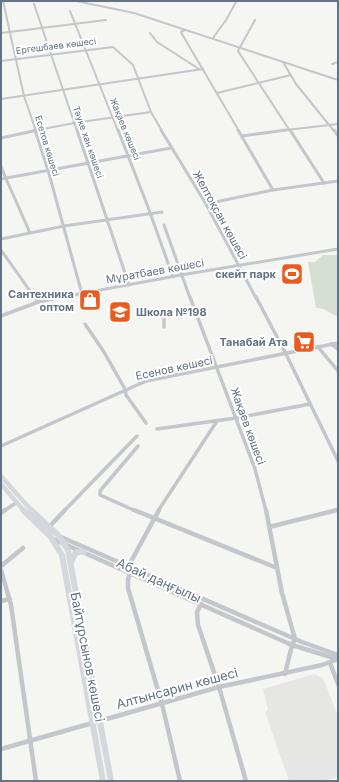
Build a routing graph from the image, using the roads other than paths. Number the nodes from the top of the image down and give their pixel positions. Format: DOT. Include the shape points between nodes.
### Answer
graph roads {
  1 [pos="3,1"];
  2 [pos="76,1"];
  3 [pos="236,2"];
  4 [pos="34,4"];
  5 [pos="70,11"];
  6 [pos="106,20"];
  7 [pos="255,20"];
  8 [pos="75,24"];
  9 [pos="42,28"];
  10 [pos="185,30"];
  11 [pos="10,32"];
  12 [pos="1,33"];
  13 [pos="150,33"];
  14 [pos="213,38"];
  15 [pos="113,47"];
  16 [pos="240,47"];
  17 [pos="85,50"];
  18 [pos="51,54"];
  19 [pos="16,58"];
  20 [pos="1,60"];
  21 [pos="283,62"];
  22 [pos="338,62"];
  23 [pos="332,64"];
  24 [pos="199,69"];
  25 [pos="203,69"];
  26 [pos="291,75"];
  27 [pos="138,79"];
  28 [pos="338,81"];
  29 [pos="257,82"];
  30 [pos="99,85"];
  31 [pos="62,89"];
  32 [pos="217,93"];
  33 [pos="24,96"];
  34 [pos="1,99"];
  35 [pos="151,112"];
  36 [pos="112,117"];
  37 [pos="74,123"];
  38 [pos="338,124"];
  39 [pos="330,125"];
  40 [pos="35,130"];
  41 [pos="290,130"];
  42 [pos="242,136"];
  43 [pos="338,136"];
  44 [pos="1,138"];
  45 [pos="171,148"];
  46 [pos="127,155"];
  47 [pos="88,162"];
  48 [pos="1,168"];
  49 [pos="48,170"];
  50 [pos="6,178"];
  51 [pos="1,179"];
  52 [pos="338,181"];
  53 [pos="324,184"];
  54 [pos="273,190"];
  55 [pos="206,204"];
  56 [pos="162,212"];
  57 [pos="150,214"];
  58 [pos="107,219"];
  59 [pos="164,224"];
  60 [pos="64,226"];
  61 [pos="30,233"];
  62 [pos="1,239"];
  63 [pos="338,249"];
  64 [pos="1,250"];
  65 [pos="238,265"];
  66 [pos="181,275"];
  67 [pos="173,276"];
  68 [pos="129,285"];
  69 [pos="82,294"];
  70 [pos="38,302"];
  71 [pos="195,310"];
  72 [pos="1,316"];
  73 [pos="85,324"];
  74 [pos="164,327"];
  75 [pos="338,343"];
  76 [pos="331,344"];
  77 [pos="318,347"];
  78 [pos="338,349"];
  79 [pos="286,354"];
  80 [pos="217,367"];
  81 [pos="338,371"];
  82 [pos="125,389"];
  83 [pos="310,404"];
  84 [pos="236,418"];
  85 [pos="217,421"];
  86 [pos="146,423"];
  87 [pos="157,429"];
  88 [pos="137,436"];
  89 [pos="1,446"];
  90 [pos="138,446"];
  91 [pos="338,462"];
  92 [pos="1,476"];
  93 [pos="1,484"];
  94 [pos="16,500"];
  95 [pos="338,510"];
  96 [pos="1,513"];
  97 [pos="153,519"];
  98 [pos="269,527"];
  99 [pos="48,528"];
  100 [pos="56,538"];
  101 [pos="65,545"];
  102 [pos="23,548"];
  103 [pos="84,552"];
  104 [pos="1,566"];
  105 [pos="71,566"];
  106 [pos="128,567"];
  107 [pos="277,568"];
  108 [pos="1,570"];
  109 [pos="131,573"];
  110 [pos="10,599"];
  111 [pos="1,601"];
  112 [pos="201,604"];
  113 [pos="295,639"];
  114 [pos="292,645"];
  115 [pos="338,659"];
  116 [pos="330,663"];
  117 [pos="285,674"];
  118 [pos="338,684"];
  119 [pos="219,688"];
  120 [pos="162,704"];
  121 [pos="100,720"];
  122 [pos="92,722"];
  123 [pos="32,741"];
  124 [pos="1,749"];
  125 [pos="36,781"];
  126 [pos="103,781"];
  127 [pos="111,781"];
  128 [pos="180,781"];
  129 [pos="246,781"];
  1 -- 11 [label="street, Есетов көшесі"];
  2 -- 10 [label="street" via="129,12"];
  3 -- 14 [label="street"];
  4 -- 9 [label="street, Тәуке хан көшесі"];
  5 -- 8 [label="street, Жақаев көшесі"];
  6 -- 8 [label="street"];
  7 -- 16 [label="street"];
  8 -- 9 [label="street"];
  8 -- 17 [label="street, Жақаев көшесі"];
  9 -- 11 [label="street"];
  9 -- 18 [label="street, Тәуке хан көшесі"];
  10 -- 14 [label="street"];
  10 -- 25 [label="street" via="181,32"];
  11 -- 12 [label="street"];
  11 -- 19 [label="street, Есетов көшесі"];
  13 -- 24 [label="street" via="157,42"];
  14 -- 16 [label="street"];
  15 -- 17 [label="street, Ергешбаев көшесі"];
  15 -- 27 [label="street, Желтоқсан көшесі" via="133,65"];
  16 -- 21 [label="street"];
  16 -- 29 [label="street" via="238,51"];
  17 -- 18 [label="street, Ергешбаев көшесі"];
  17 -- 30 [label="street, Жақаев көшесі"];
  18 -- 19 [label="street, Ергешбаев көшесі"];
  18 -- 31 [label="street, Тәуке хан көшесі"];
  19 -- 20 [label="street, Ергешбаев көшесі"];
  19 -- 33 [label="street, Есетов көшесі"];
  21 -- 26 [label="street"];
  21 -- 28 [label="street"];
  22 -- 23 [label="street"];
  24 -- 25 [label="street"];
  24 -- 27 [label="street"];
  25 -- 32 [label="street"];
  26 -- 29 [label="street"];
  26 -- 39 [label="street"];
  27 -- 30 [label="street"];
  27 -- 35 [label="street, Желтоқсан көшесі"];
  29 -- 32 [label="street"];
  29 -- 41 [label="street"];
  30 -- 31 [label="street"];
  30 -- 36 [label="street, Жақаев көшесі"];
  31 -- 33 [label="street"];
  31 -- 37 [label="street, Тәуке хан көшесі"];
  32 -- 42 [label="street"];
  33 -- 34 [label="street"];
  33 -- 40 [label="street, Есетов көшесі"];
  35 -- 36 [label="street"];
  35 -- 45 [label="street, Желтоқсан көшесі"];
  36 -- 37 [label="street"];
  36 -- 46 [label="street, Жақаев көшесі"];
  37 -- 40 [label="street"];
  37 -- 47 [label="street, Тәуке хан көшесі"];
  38 -- 39 [label="street"];
  39 -- 41 [label="street"];
  39 -- 43 [label="street"];
  40 -- 44 [label="street"];
  40 -- 49 [label="street, Есетов көшесі"];
  41 -- 42 [label="street"];
  41 -- 53 [label="street"];
  42 -- 54 [label="street"];
  45 -- 46 [label="street"];
  45 -- 55 [label="street, Желтоқсан көшесі"];
  46 -- 47 [label="street"];
  46 -- 57 [label="street, Жақаев көшесі"];
  47 -- 49 [label="street"];
  47 -- 58 [label="street, Тәуке хан көшесі"];
  48 -- 50 [label="street"];
  49 -- 50 [label="street"];
  49 -- 60 [label="street, Есетов көшесі"];
  50 -- 51 [label="street"];
  50 -- 61 [label="street"];
  52 -- 53 [label="street"];
  53 -- 54 [label="street"];
  54 -- 55 [label="street"];
  55 -- 65 [label="street, Желтоқсан көшесі"];
  56 -- 57 [label="street"];
  57 -- 58 [label="street"];
  57 -- 67 [label="street, Жақаев көшесі"];
  58 -- 60 [label="street"];
  58 -- 68 [label="street, Тәуке хан көшесі"];
  59 -- 66 [label="street, Жақаев көшесі"];
  60 -- 61 [label="street"];
  60 -- 69 [label="street, Есетов көшесі"];
  61 -- 62 [label="street"];
  63 -- 65 [label="street, Мұратбаев көшесі"];
  64 -- 70 [label="street"];
  65 -- 66 [label="street, Мұратбаев көшесі"];
  65 -- 79 [label="street, Желтоқсан көшесі"];
  66 -- 67 [label="street, Мұратбаев көшесі"];
  66 -- 71 [label="street, Жақаев көшесі"];
  67 -- 68 [label="street, Мұратбаев көшесі"];
  68 -- 69 [label="street, Мұратбаев көшесі"];
  69 -- 70 [label="street, Мұратбаев көшесі"];
  70 -- 72 [label="street, Мұратбаев көшесі"];
  71 -- 74 [label="street" via="164,315"];
  71 -- 80 [label="street, Жақаев көшесі"];
  73 -- 82 [label="street"];
  75 -- 76 [label="street, Есенов көшесі"];
  76 -- 77 [label="street, Есенов көшесі"];
  76 -- 78 [label="street"];
  77 -- 79 [label="street, Есенов көшесі"];
  77 -- 81 [label="street"];
  79 -- 80 [label="street, Есенов көшесі"];
  79 -- 83 [label="street, Желтоқсан көшесі"];
  80 -- 82 [label="street, Есенов көшесі" via="146,381"];
  80 -- 84 [label="street, Жақаев көшесі"];
  82 -- 86 [label="street" via="126,395"];
  82 -- 89 [label="street, Есенов көшесі"];
  83 -- 84 [label="street"];
  83 -- 91 [label="street, Желтоқсан көшесі"];
  84 -- 85 [label="street"];
  84 -- 98 [label="street, Жақаев көшесі" via="255,469"];
  85 -- 87 [label="street"];
  85 -- 97 [label="street"];
  88 -- 99 [label="street"];
  90 -- 97 [label="street" via="99,493"];
  92 -- 94 [label="main road, Абай даңғылы"];
  93 -- 94 [label="main road, Абай даңғылы"];
  94 -- 96 [label="street"];
  94 -- 99 [label="main road, Абай даңғылы"];
  94 -- 100 [label="main road, Абай даңғылы"];
  95 -- 98 [label="street"];
  97 -- 106 [label="street"];
  97 -- 107 [label="street"];
  98 -- 107 [label="street, Жақаев көшесі"];
  99 -- 100 [label="main road, Абай даңғылы"];
  100 -- 101 [label="main road, Байтұрсынов көшесі"];
  100 -- 106 [label="street, Абай даңғылы"];
  100 -- 122 [label="main road, Байтұрсынов көшесі" via="62,555"];
  101 -- 103 [label="street, Абай даңғылы"];
  101 -- 105 [label="main road, Байтұрсынов көшесі"];
  102 -- 104 [label="street"];
  103 -- 105 [label="main road" via="74,554"];
  103 -- 109 [label="street, Абай даңғылы"];
  105 -- 121 [label="main road, Байтұрсынов көшесі"];
  106 -- 113 [label="street, Абай даңғылы"];
  107 -- 113 [label="street, Жақаев көшесі"];
  108 -- 110 [label="street"];
  109 -- 112 [label="street, Абай даңғылы"];
  109 -- 120 [label="street" via="128,588"];
  110 -- 111 [label="street"];
  110 -- 123 [label="street"];
  112 -- 114 [label="street, Абай даңғылы"];
  112 -- 119 [label="street" via="197,612 198,625"];
  113 -- 114 [label="street"];
  113 -- 115 [label="street, Абай даңғылы"];
  114 -- 115 [label="street, Абай даңғылы"];
  114 -- 117 [label="street"];
  115 -- 116 [label="street, Алтынсарин көшесі"];
  116 -- 117 [label="street, Алтынсарин көшесі"];
  116 -- 118 [label="street"];
  117 -- 119 [label="street, Алтынсарин көшесі"];
  119 -- 120 [label="street, Алтынсарин көшесі"];
  119 -- 129 [label="street"];
  120 -- 121 [label="street, Алтынсарин көшесі"];
  120 -- 128 [label="street"];
  121 -- 122 [label="street, Алтынсарин көшесі"];
  121 -- 127 [label="main road, Байтұрсынов көшесі"];
  122 -- 123 [label="street, Алтынсарин көшесі"];
  122 -- 126 [label="main road, Байтұрсынов көшесі"];
  123 -- 124 [label="street, Алтынсарин көшесі"];
  123 -- 125 [label="street"];
}
